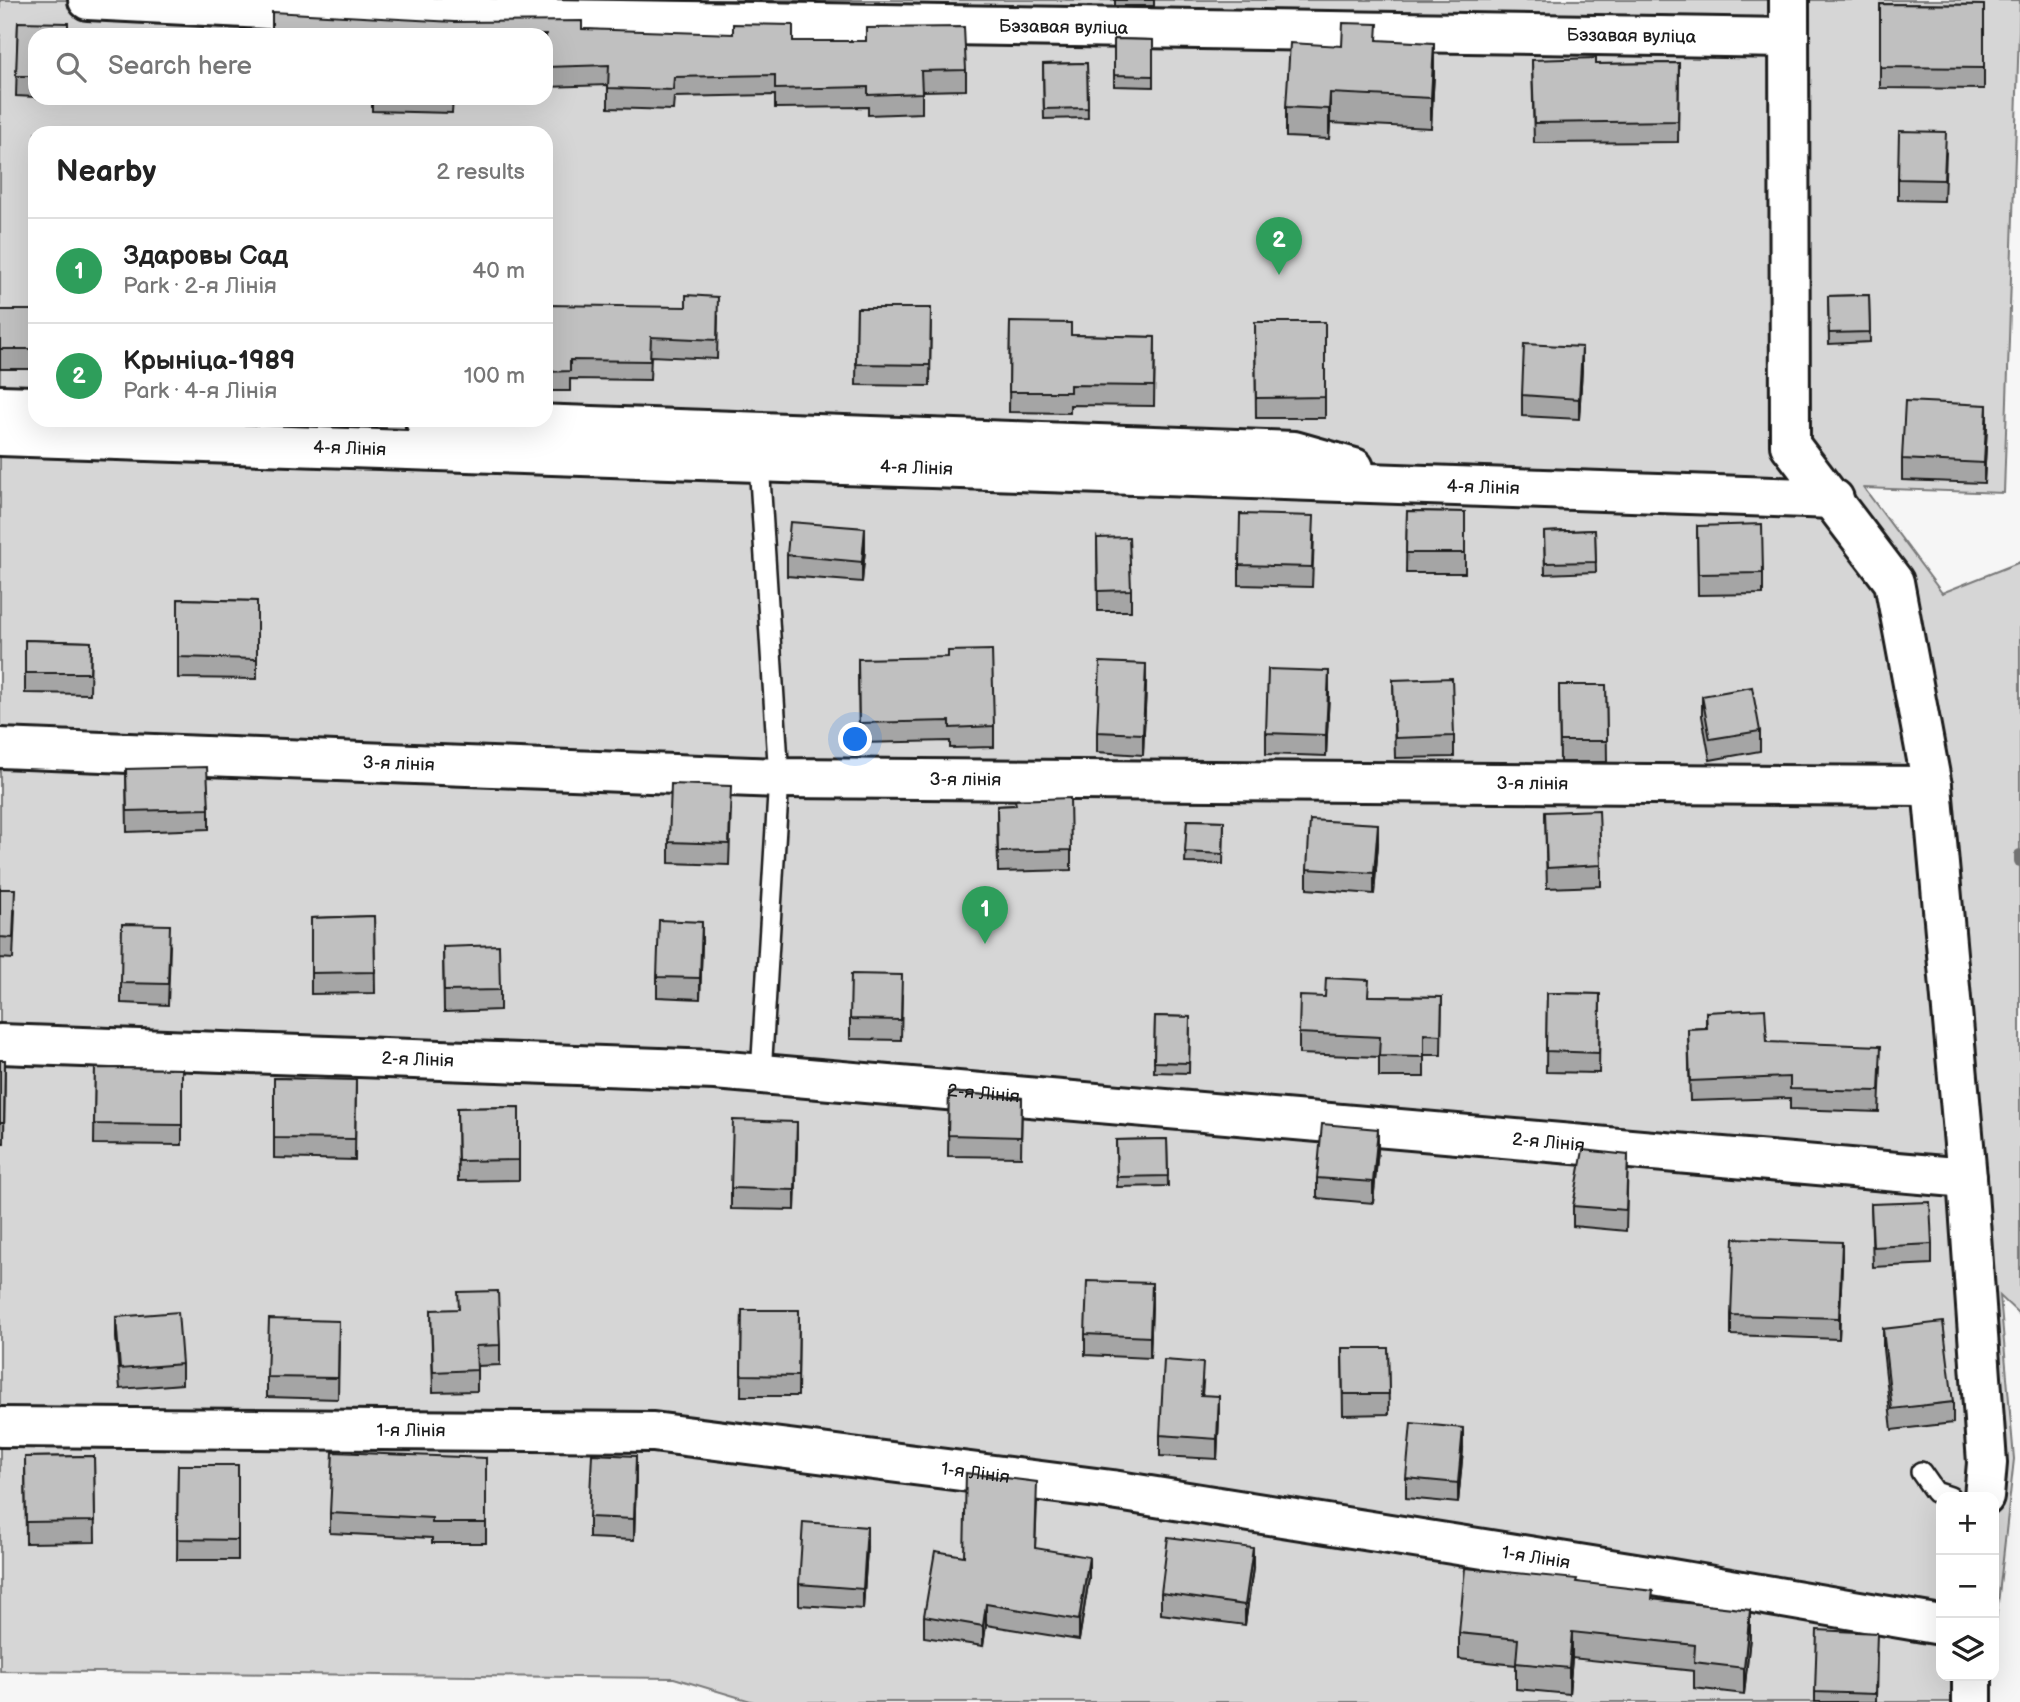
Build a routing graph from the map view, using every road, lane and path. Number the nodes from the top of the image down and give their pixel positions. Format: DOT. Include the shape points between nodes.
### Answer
graph roads {
  1 [pos="88,0"];
  2 [pos="1789,0"];
  3 [pos="1788,38"];
  4 [pos="0,405"];
  5 [pos="28,406"];
  6 [pos="553,425"];
  7 [pos="0,436"];
  8 [pos="759,462"];
  9 [pos="1417,485"];
  10 [pos="1834,499"];
  11 [pos="0,748"];
  12 [pos="779,778"];
  13 [pos="1932,786"];
  14 [pos="0,1044"];
  15 [pos="761,1074"];
  16 [pos="1967,1178"];
  17 [pos="0,1427"];
  18 [pos="1920,1472"];
  19 [pos="1936,1492"];
  20 [pos="1984,1492"];
  21 [pos="1936,1625"];
  22 [pos="1972,1681"];
  23 [pos="1972,1702"];
  1 -- 3 [label="street, Бэзавая вуліца" via="425,17"];
  2 -- 3 [label="street"];
  3 -- 10 [label="street" via="1790,444"];
  4 -- 5 [label="street"];
  6 -- 9 [label="street" via="1294,451"];
  7 -- 8 [label="street, 4-я Лінія"];
  8 -- 9 [label="street, 4-я Лінія"];
  8 -- 12 [label="lane"];
  9 -- 10 [label="street, 4-я Лінія"];
  10 -- 13 [label="street" via="1894,582"];
  11 -- 12 [label="street, 3-я лінія"];
  12 -- 13 [label="street, 3-я лінія"];
  12 -- 15 [label="lane"];
  13 -- 16 [label="street"];
  14 -- 15 [label="street, 2-я Лінія"];
  15 -- 16 [label="street, 2-я Лінія"];
  16 -- 20 [label="street" via="1987,1463"];
  17 -- 21 [label="street, 1-я Лінія" via="653,1432 1112,1490"];
  18 -- 19 [label="lane"];
  22 -- 23 [label="street"];
}
